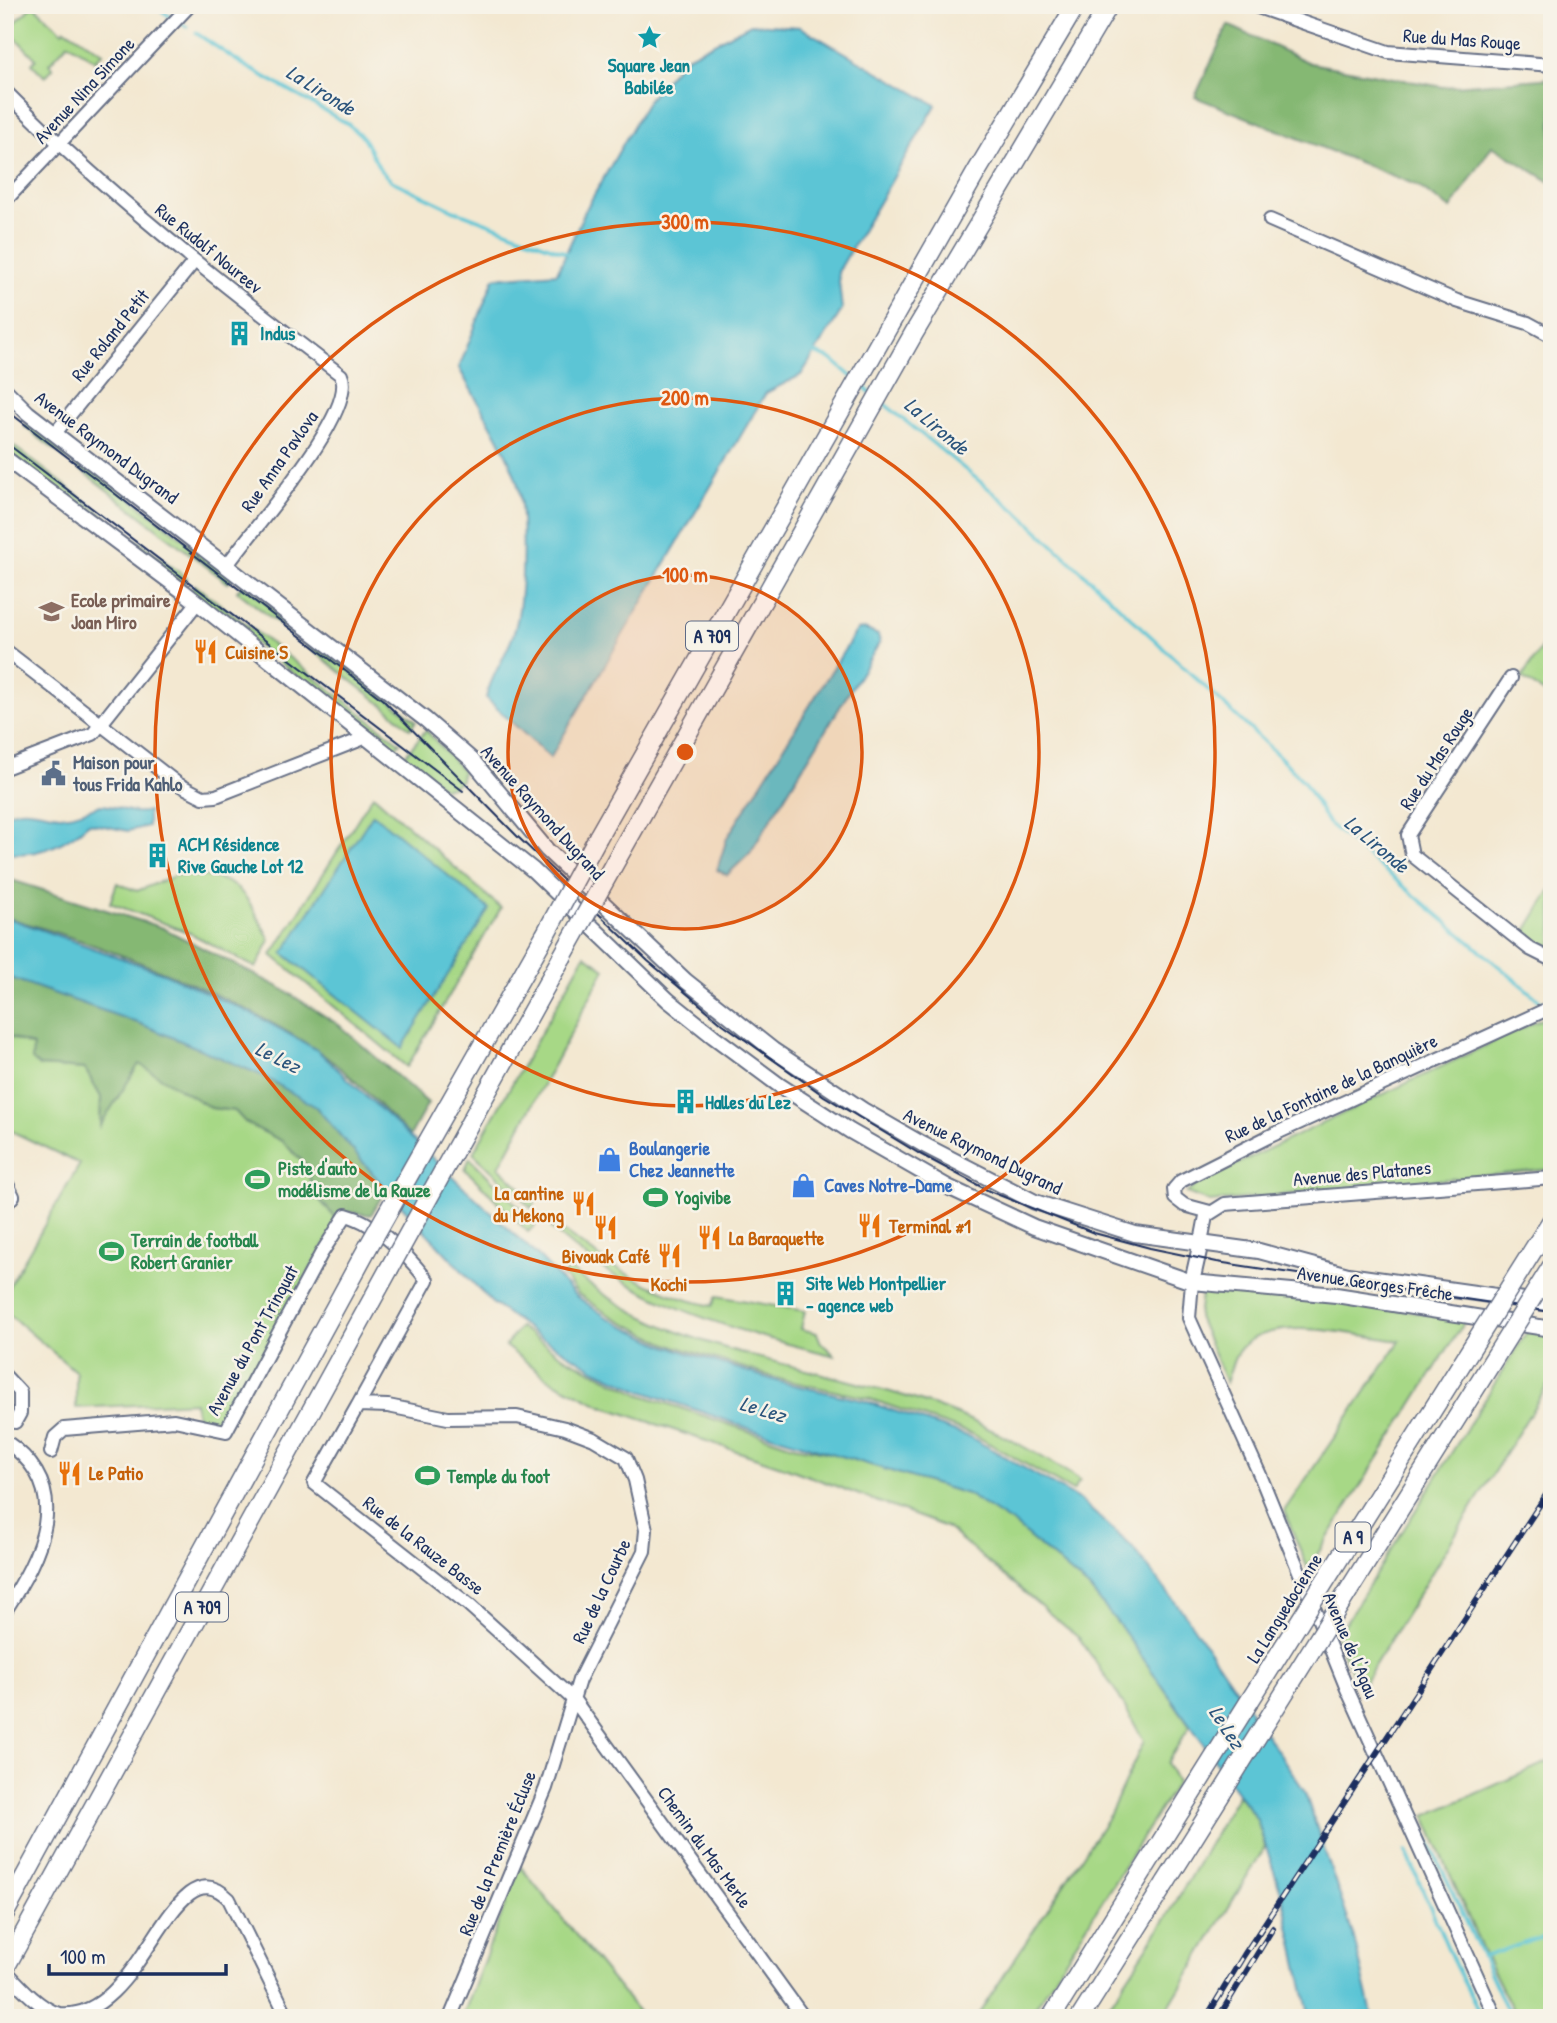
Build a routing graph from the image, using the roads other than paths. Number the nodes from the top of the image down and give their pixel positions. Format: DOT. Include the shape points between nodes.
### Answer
graph roads {
  1 [pos="190,5"];
  2 [pos="1076,5"];
  3 [pos="1109,5"];
  4 [pos="1252,5"];
  5 [pos="1552,65"];
  6 [pos="5,91"];
  7 [pos="58,144"];
  8 [pos="5,201"];
  9 [pos="1270,219"];
  10 [pos="193,263"];
  11 [pos="1552,336"];
  12 [pos="341,375"];
  13 [pos="6,391"];
  14 [pos="56,432"];
  15 [pos="5,457"];
  16 [pos="228,564"];
  17 [pos="197,603"];
  18 [pos="5,650"];
  19 [pos="1511,678"];
  20 [pos="102,725"];
  21 [pos="367,737"];
  22 [pos="5,768"];
  23 [pos="1552,960"];
  24 [pos="1552,1007"];
  25 [pos="1552,1178"];
  26 [pos="5,1180"];
  27 [pos="5,1206"];
  28 [pos="1210,1212"];
  29 [pos="1077,1216"];
  30 [pos="1552,1220"];
  31 [pos="1200,1242"];
  32 [pos="1552,1266"];
  33 [pos="1192,1282"];
  34 [pos="1552,1304"];
  35 [pos="1552,1329"];
  36 [pos="5,1376"];
  37 [pos="358,1405"];
  38 [pos="15,1422"];
  39 [pos="5,1441"];
  40 [pos="51,1452"];
  41 [pos="5,1611"];
  42 [pos="574,1700"];
  43 [pos="5,1913"];
  44 [pos="5,1969"];
  45 [pos="288,2018"];
  46 [pos="450,2018"];
  47 [pos="804,2018"];
  48 [pos="1051,2018"];
  49 [pos="1080,2018"];
  50 [pos="1496,2018"];
  1 -- 7 [label="street, Avenue Nina Simone"];
  2 -- 43 [label="highway, A 709, bridge" via="598,837 368,1247"];
  3 -- 44 [label="highway, A 709, bridge" via="914,333 623,848"];
  4 -- 5 [label="street, Rue du Mas Rouge" via="1388,52"];
  6 -- 7 [label="street, Rue Rudolf Noureev"];
  7 -- 8 [label="street, Avenue Nina Simone"];
  7 -- 10 [label="street, Rue Rudolf Noureev"];
  9 -- 11 [label="street" via="1457,301 1528,323"];
  10 -- 12 [label="street, Rue Rudolf Noureev"];
  10 -- 14 [label="street, Rue Roland Petit"];
  12 -- 16 [label="street, Rue Anna Pavlova" via="343,398 328,428"];
  13 -- 14 [label="main road, Avenue Raymond Dugrand"];
  14 -- 16 [label="main road, Avenue Raymond Dugrand"];
  15 -- 17 [label="main road"];
  16 -- 29 [label="main road, Avenue Raymond Dugrand" via="472,760 547,850 655,953 740,1025 906,1136 1024,1196"];
  17 -- 20 [label="street"];
  17 -- 21 [label="main road"];
  18 -- 20 [label="street"];
  19 -- 23 [label="street, Rue du Mas Rouge" via="1408,835 1412,855 1530,949"];
  20 -- 21 [label="street" via="178,784 203,797 232,792"];
  20 -- 22 [label="street" via="93,734"];
  21 -- 33 [label="main road, Avenue Georges Frêche" via="533,870 668,1000 757,1070 936,1180 1034,1227"];
  24 -- 28 [label="street, Rue de la Fontaine de la Banquière" via="1268,1137 1181,1181 1174,1189 1175,1198 1184,1205"];
  25 -- 28 [label="street, Avenue des Platanes" via="1225,1204"];
  26 -- 27 [label="street" via="13,1196"];
  28 -- 31 [label="street"];
  29 -- 31 [label="main road, Avenue Georges Frêche" via="1135,1234"];
  30 -- 48 [label="highway, La Languedocienne / A 9, bridge"];
  31 -- 33 [label="main road"];
  31 -- 34 [label="main road, Avenue Georges Frêche" via="1259,1251 1348,1275"];
  32 -- 49 [label="highway, A 9, bridge"];
  33 -- 35 [label="main road, Avenue Georges Frêche" via="1336,1295"];
  33 -- 50 [label="street, Avenue de l'Agau" via="1189,1318 1260,1475 1347,1689"];
  36 -- 38 [label="street" via="20,1392"];
  37 -- 40 [label="street, Avenue du Pont Trinquat" via="427,1280 362,1219 346,1215 226,1431 174,1420 64,1429 55,1437"];
  37 -- 42 [label="street, Rue de la Rauze Basse" via="314,1483 469,1605"];
  37 -- 42 [label="street, Rue de la Courbe" via="448,1418 487,1415 539,1420 594,1439 626,1458 635,1480 646,1542 579,1680"];
  39 -- 41 [label="street" via="29,1463 40,1484 46,1528 34,1562"];
  42 -- 46 [label="street, Rue de la Première Écluse" via="546,1788"];
  42 -- 47 [label="street, Chemin du Mas Merle"];
  44 -- 45 [label="street" via="57,2013 94,2015 121,1994 177,1909 193,1892 209,1886 229,1899"];
}
